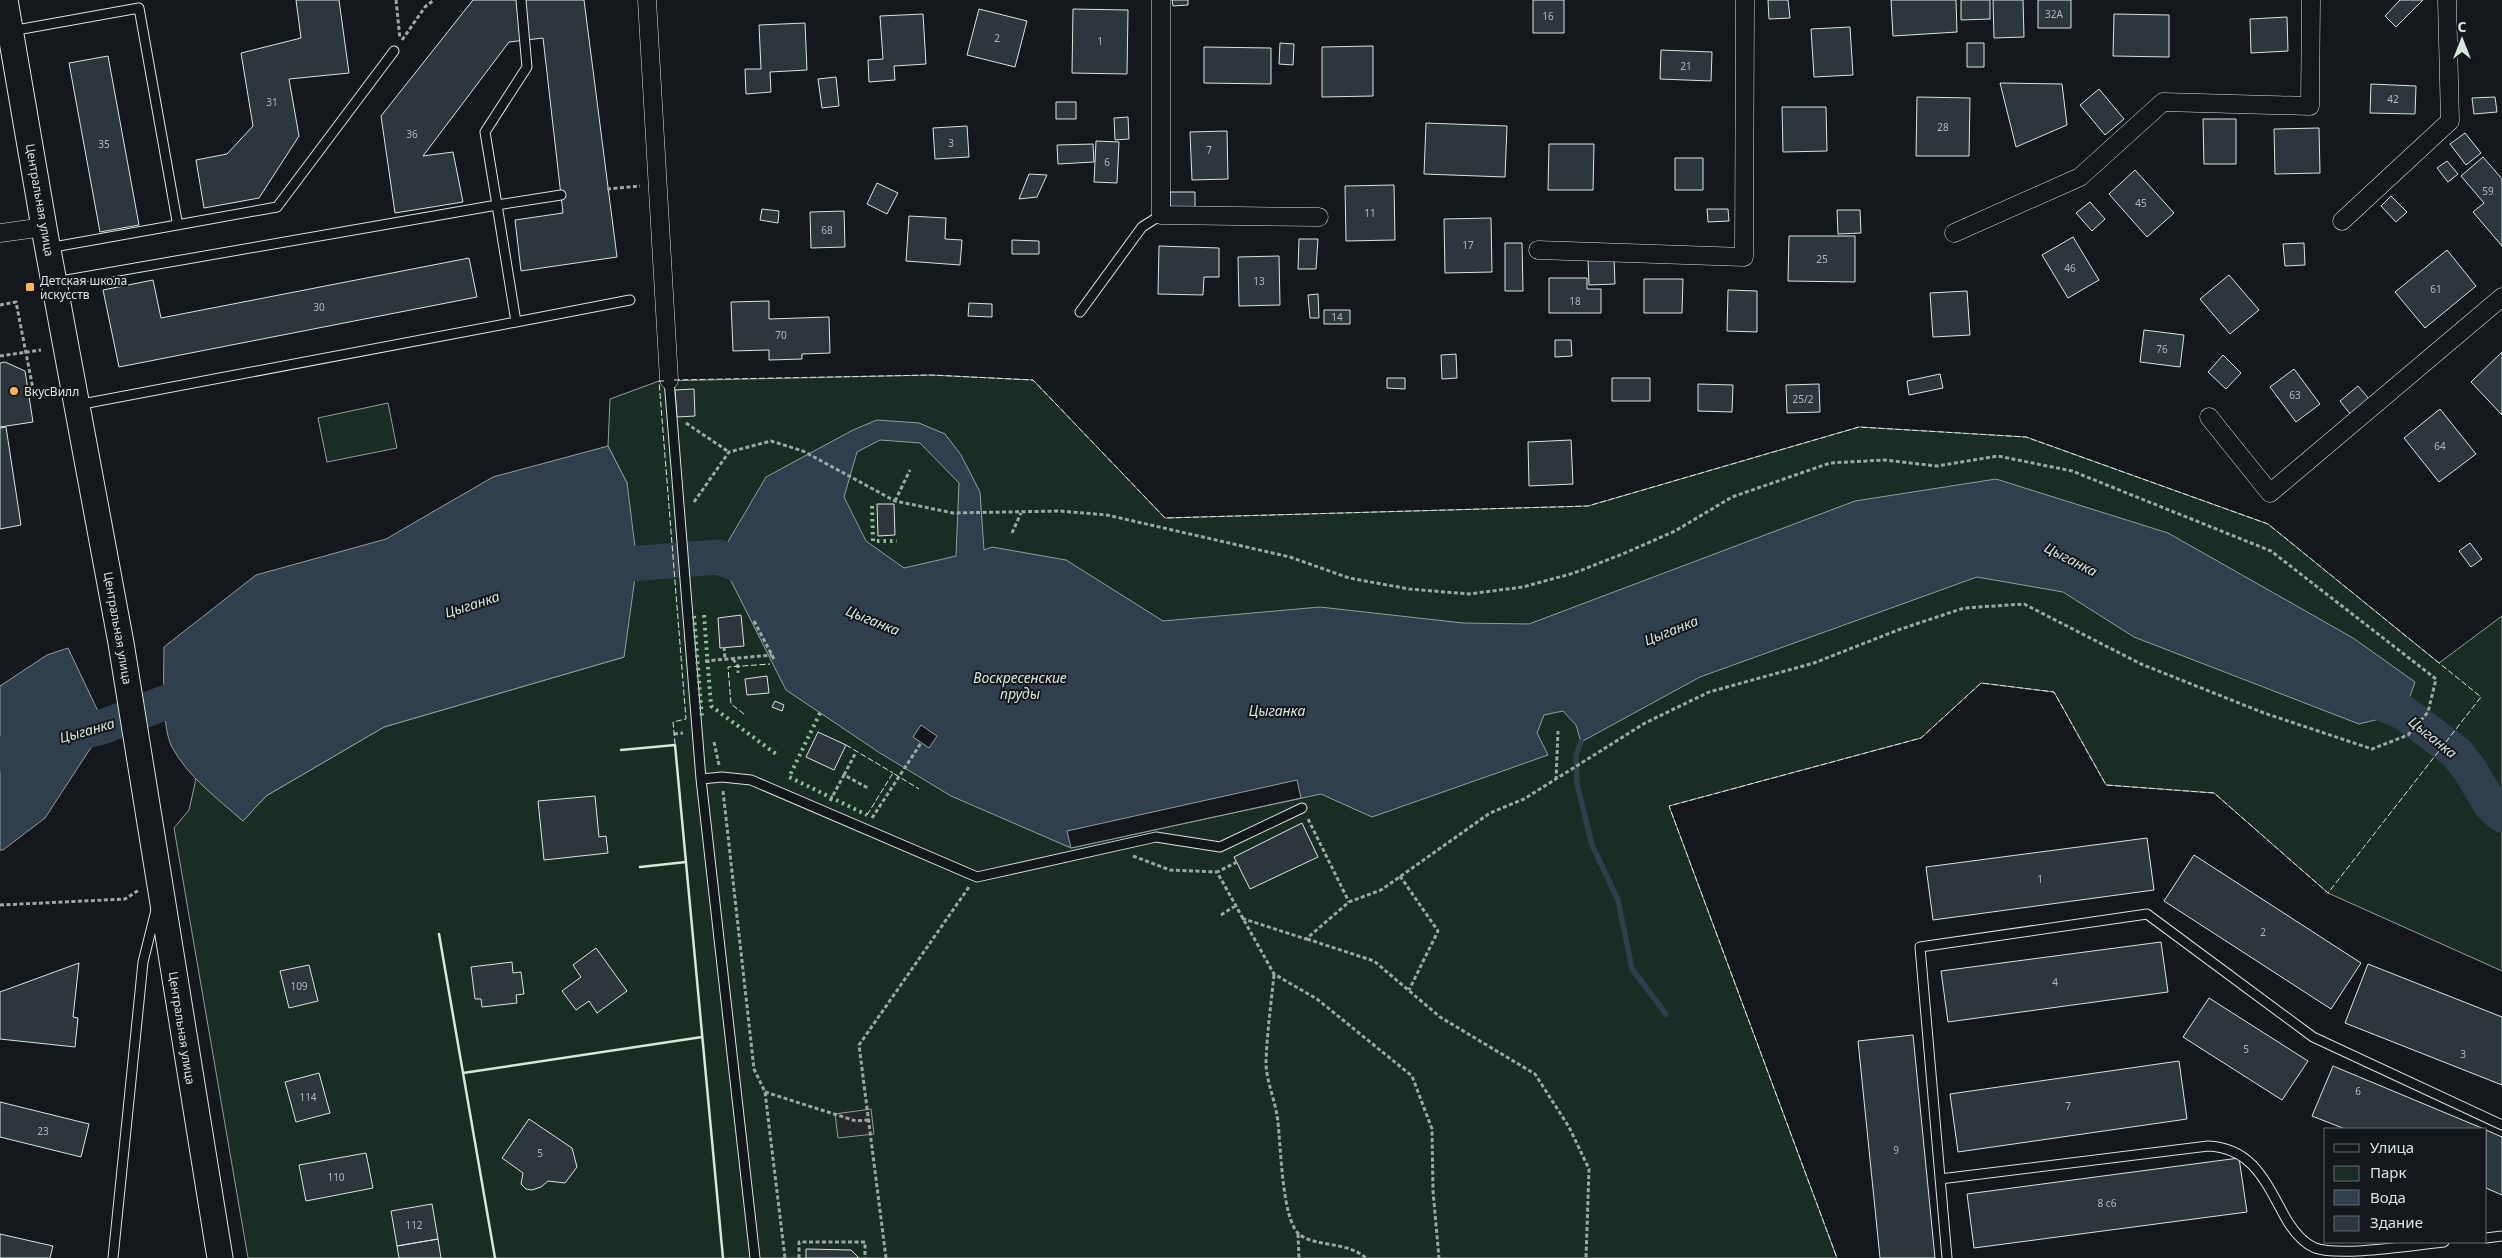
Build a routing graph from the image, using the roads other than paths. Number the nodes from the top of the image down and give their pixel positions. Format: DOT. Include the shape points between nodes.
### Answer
graph roads {
  1 [pos="5,0"];
  2 [pos="521,0"];
  3 [pos="648,0"];
  4 [pos="1161,0"];
  5 [pos="1745,0"];
  6 [pos="2311,0"];
  7 [pos="2447,0"];
  8 [pos="11,31"];
  9 [pos="394,51"];
  10 [pos="561,195"];
  11 [pos="497,204"];
  12 [pos="1160,215"];
  13 [pos="1319,217"];
  14 [pos="2342,221"];
  15 [pos="177,225"];
  16 [pos="0,233"];
  17 [pos="1954,233"];
  18 [pos="46,238"];
  19 [pos="1538,250"];
  20 [pos="54,282"];
  21 [pos="2502,297"];
  22 [pos="630,300"];
  23 [pos="1080,312"];
  24 [pos="516,322"];
  25 [pos="670,380"];
  26 [pos="77,405"];
  27 [pos="2209,416"];
  28 [pos="701,779"];
  29 [pos="1302,808"];
  30 [pos="153,890"];
  31 [pos="2502,1125"];
  32 [pos="1940,1179"];
  33 [pos="2502,1236"];
  34 [pos="2487,1238"];
  35 [pos="2432,1243"];
  36 [pos="113,1258"];
  37 [pos="220,1258"];
  38 [pos="755,1258"];
  39 [pos="1947,1258"];
  1 -- 8 [label="main road, Центральная улица"];
  2 -- 11 [label="lane" via="528,67 485,132"];
  3 -- 25 [label="street"];
  4 -- 12 [label="street"];
  5 -- 19 [label="street" via="1744,257"];
  6 -- 17 [label="street" via="2310,106 2163,102 2080,177"];
  7 -- 14 [label="street" via="2450,121"];
  8 -- 15 [label="lane" via="139,8"];
  8 -- 18 [label="main road, Центральная улица"];
  9 -- 15 [label="lane" via="278,207"];
  10 -- 11 [label="lane"];
  11 -- 20 [label="lane"];
  11 -- 24 [label="lane"];
  12 -- 13 [label="street"];
  12 -- 23 [label="lane" via="1142,226"];
  15 -- 18 [label="lane"];
  16 -- 18 [label="street"];
  18 -- 20 [label="main road, Центральная улица"];
  20 -- 26 [label="main road, Центральная улица"];
  21 -- 27 [label="street" via="2270,493"];
  22 -- 24 [label="lane"];
  24 -- 26 [label="lane"];
  25 -- 28 [label="lane"];
  26 -- 30 [label="main road, Центральная улица" via="145,790"];
  28 -- 29 [label="lane" via="751,780 977,877 1156,837 1220,847"];
  28 -- 38 [label="lane"];
  30 -- 36 [label="lane" via="142,962"];
  30 -- 37 [label="main road, Центральная улица"];
  31 -- 32 [label="lane" via="2313,1037 2147,914 1920,946"];
  32 -- 35 [label="lane" via="2222,1146 2248,1158 2293,1229 2312,1247 2338,1251"];
  32 -- 39 [label="lane"];
  33 -- 34 [label="lane"];
}
